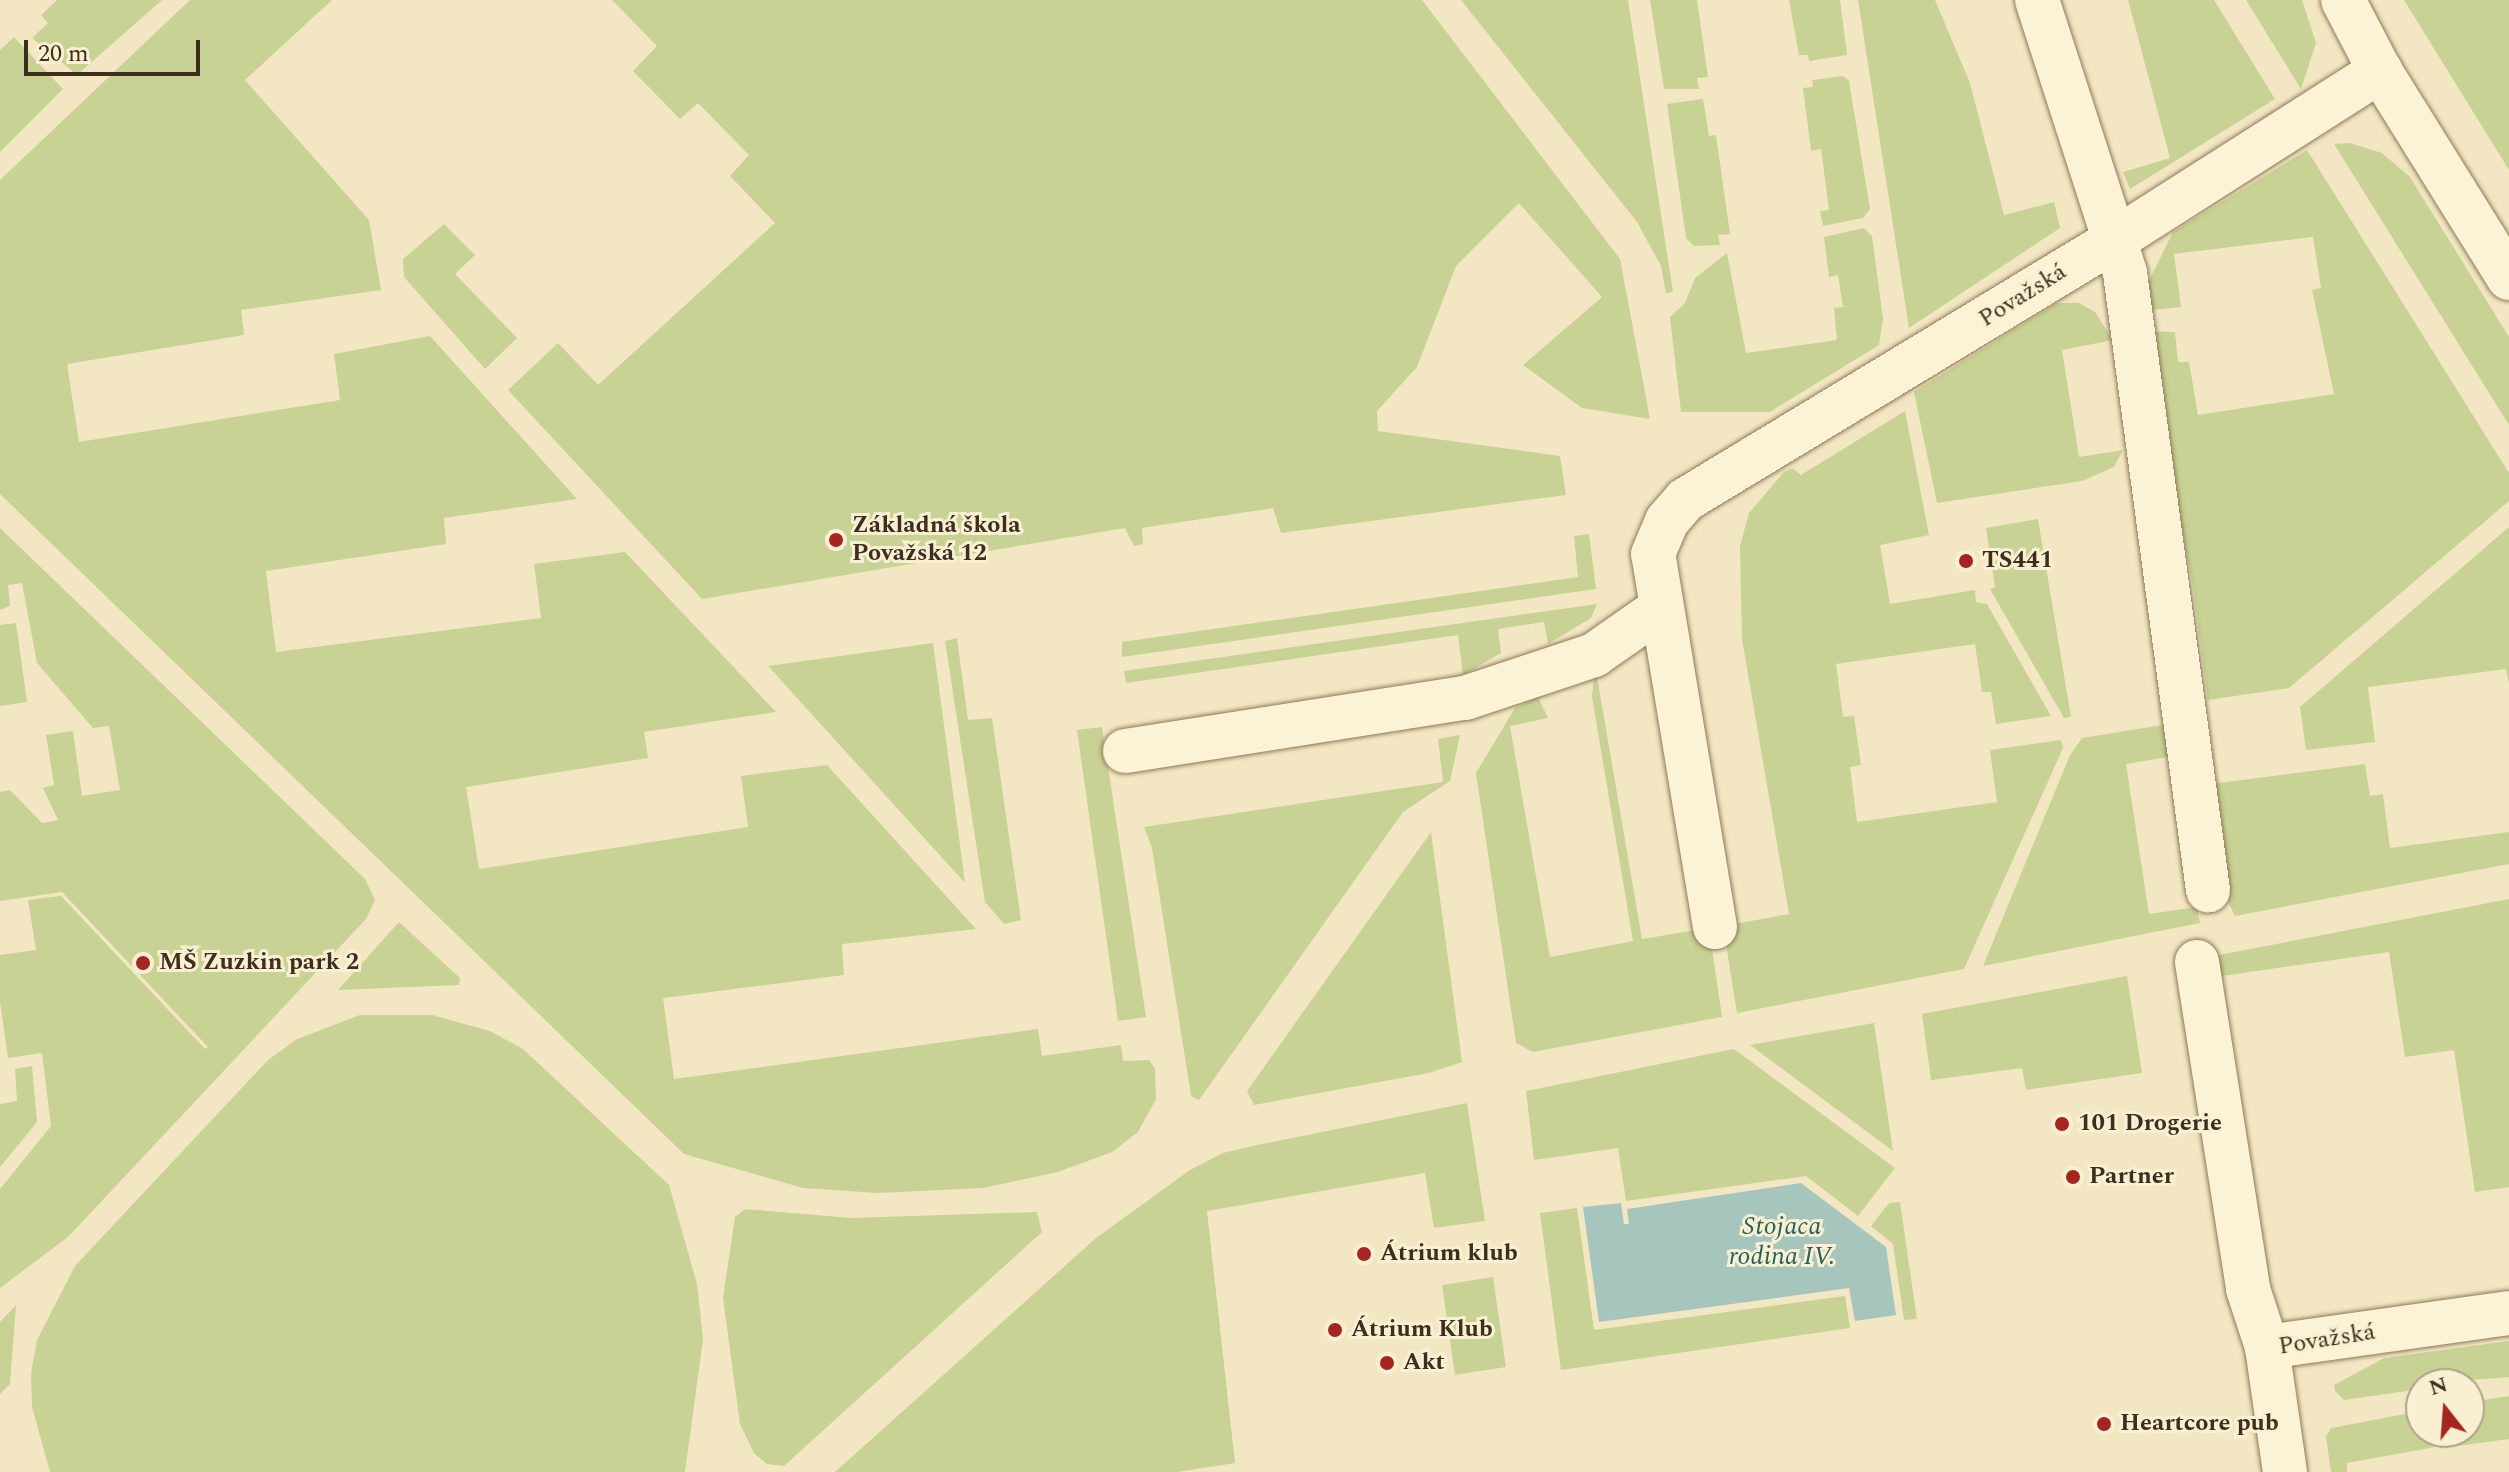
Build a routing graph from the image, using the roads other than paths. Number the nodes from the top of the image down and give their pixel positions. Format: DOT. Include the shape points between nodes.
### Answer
graph roads {
  1 [pos="2037,0"];
  2 [pos="2343,0"];
  3 [pos="2380,71"];
  4 [pos="2113,241"];
  5 [pos="2509,278"];
  6 [pos="1660,609"];
  7 [pos="1125,751"];
  8 [pos="2208,890"];
  9 [pos="1715,927"];
  10 [pos="2197,962"];
  11 [pos="2509,1313"];
  12 [pos="2267,1347"];
  13 [pos="2285,1472"];
  1 -- 4 [label="street"];
  2 -- 3 [label="street"];
  3 -- 4 [label="street, Považská"];
  3 -- 5 [label="street"];
  4 -- 6 [label="street, Považská" via="1685,500 1667,521 1653,554"];
  4 -- 8 [label="street" via="2125,273"];
  6 -- 7 [label="street" via="1594,655 1465,698"];
  6 -- 9 [label="street"];
  10 -- 12 [label="street" via="2248,1289"];
  11 -- 12 [label="street, Považská"];
  12 -- 13 [label="street, Považská"];
}
